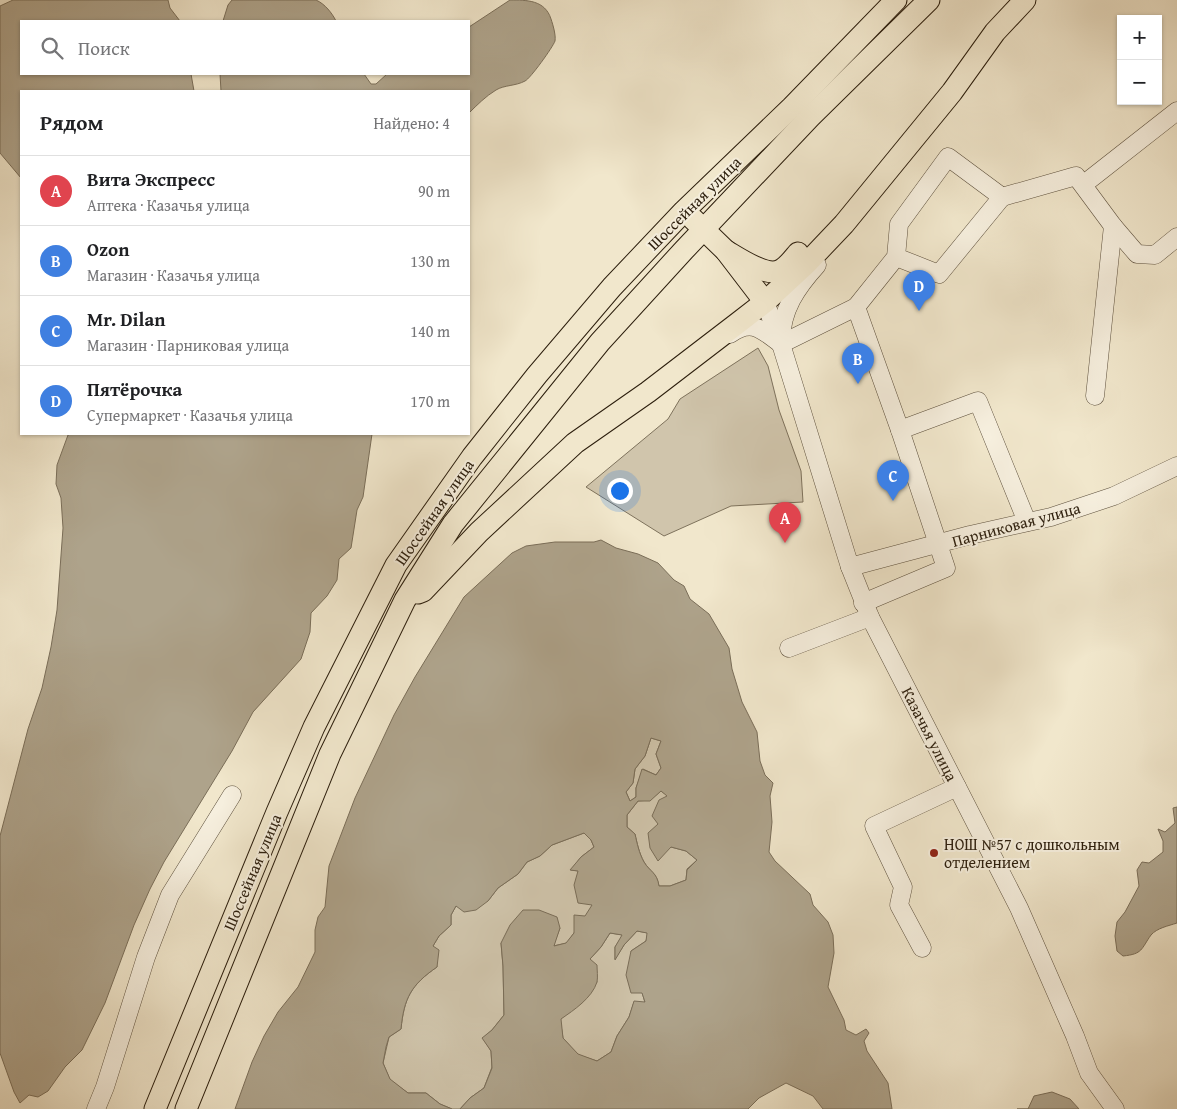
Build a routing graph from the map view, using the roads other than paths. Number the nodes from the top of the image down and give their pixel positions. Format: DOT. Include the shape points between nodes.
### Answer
graph roads {
  1 [pos="896,0"];
  2 [pos="929,0"];
  3 [pos="1025,0"];
  4 [pos="1177,111"];
  5 [pos="1084,184"];
  6 [pos="870,192"];
  7 [pos="1002,197"];
  8 [pos="684,211"];
  9 [pos="1113,226"];
  10 [pos="703,229"];
  11 [pos="836,233"];
  12 [pos="1177,237"];
  13 [pos="726,251"];
  14 [pos="896,257"];
  15 [pos="765,302"];
  16 [pos="856,307"];
  17 [pos="781,344"];
  18 [pos="648,392"];
  19 [pos="1095,396"];
  20 [pos="900,430"];
  21 [pos="1177,466"];
  22 [pos="1027,522"];
  23 [pos="938,544"];
  24 [pos="850,568"];
  25 [pos="405,600"];
  26 [pos="867,610"];
  27 [pos="789,648"];
  28 [pos="957,787"];
  29 [pos="232,795"];
  30 [pos="922,948"];
  31 [pos="96,1109"];
  32 [pos="155,1109"];
  33 [pos="186,1109"];
  34 [pos="1115,1109"];
  1 -- 8 [label="main road, Шоссейная улица"];
  2 -- 10 [label="main road, Шоссейная улица" via="810,117"];
  3 -- 6 [label="main road" via="995,32 952,92"];
  4 -- 5 [label="street"];
  5 -- 7 [label="street" via="1076,176"];
  5 -- 9 [label="street"];
  6 -- 11 [label="main road"];
  6 -- 13 [label="main road" via="828,223 780,270 763,270"];
  7 -- 14 [label="street" via="939,274"];
  7 -- 14 [label="street" via="948,157 899,224"];
  8 -- 10 [label="main road, Казачья улица"];
  8 -- 32 [label="main road, Шоссейная улица" via="612,287 537,375 472,457 396,565 310,736"];
  9 -- 12 [label="street" via="1137,254 1155,255"];
  9 -- 19 [label="street"];
  10 -- 13 [label="main road, Казачья улица"];
  10 -- 25 [label="main road, Шоссейная улица" via="600,342 523,436 453,524"];
  11 -- 15 [label="main road"];
  11 -- 17 [label="street, Казачья улица" via="820,262 793,295 783,322"];
  13 -- 15 [label="main road, Казачья улица"];
  14 -- 16 [label="street"];
  15 -- 17 [label="street, Казачья улица"];
  15 -- 18 [label="main road"];
  16 -- 17 [label="street"];
  16 -- 20 [label="street"];
  17 -- 18 [label="street" via="754,326 738,328"];
  17 -- 24 [label="street, Казачья улица"];
  18 -- 25 [label="main road" via="575,443 479,532 423,591"];
  20 -- 22 [label="street" via="978,401"];
  20 -- 23 [label="street"];
  21 -- 22 [label="street, Парниковая улица" via="1114,496"];
  22 -- 23 [label="street, Парниковая улица"];
  23 -- 24 [label="street, Парниковая улица"];
  23 -- 26 [label="street" via="946,568"];
  24 -- 26 [label="street, Казачья улица"];
  25 -- 33 [label="main road, Шоссейная улица" via="330,754"];
  26 -- 27 [label="street"];
  26 -- 28 [label="street, Казачья улица"];
  28 -- 30 [label="street" via="874,826 903,887 899,905"];
  28 -- 34 [label="street, Казачья улица" via="1019,908 1089,1073"];
  29 -- 31 [label="street" via="170,895"];
}
